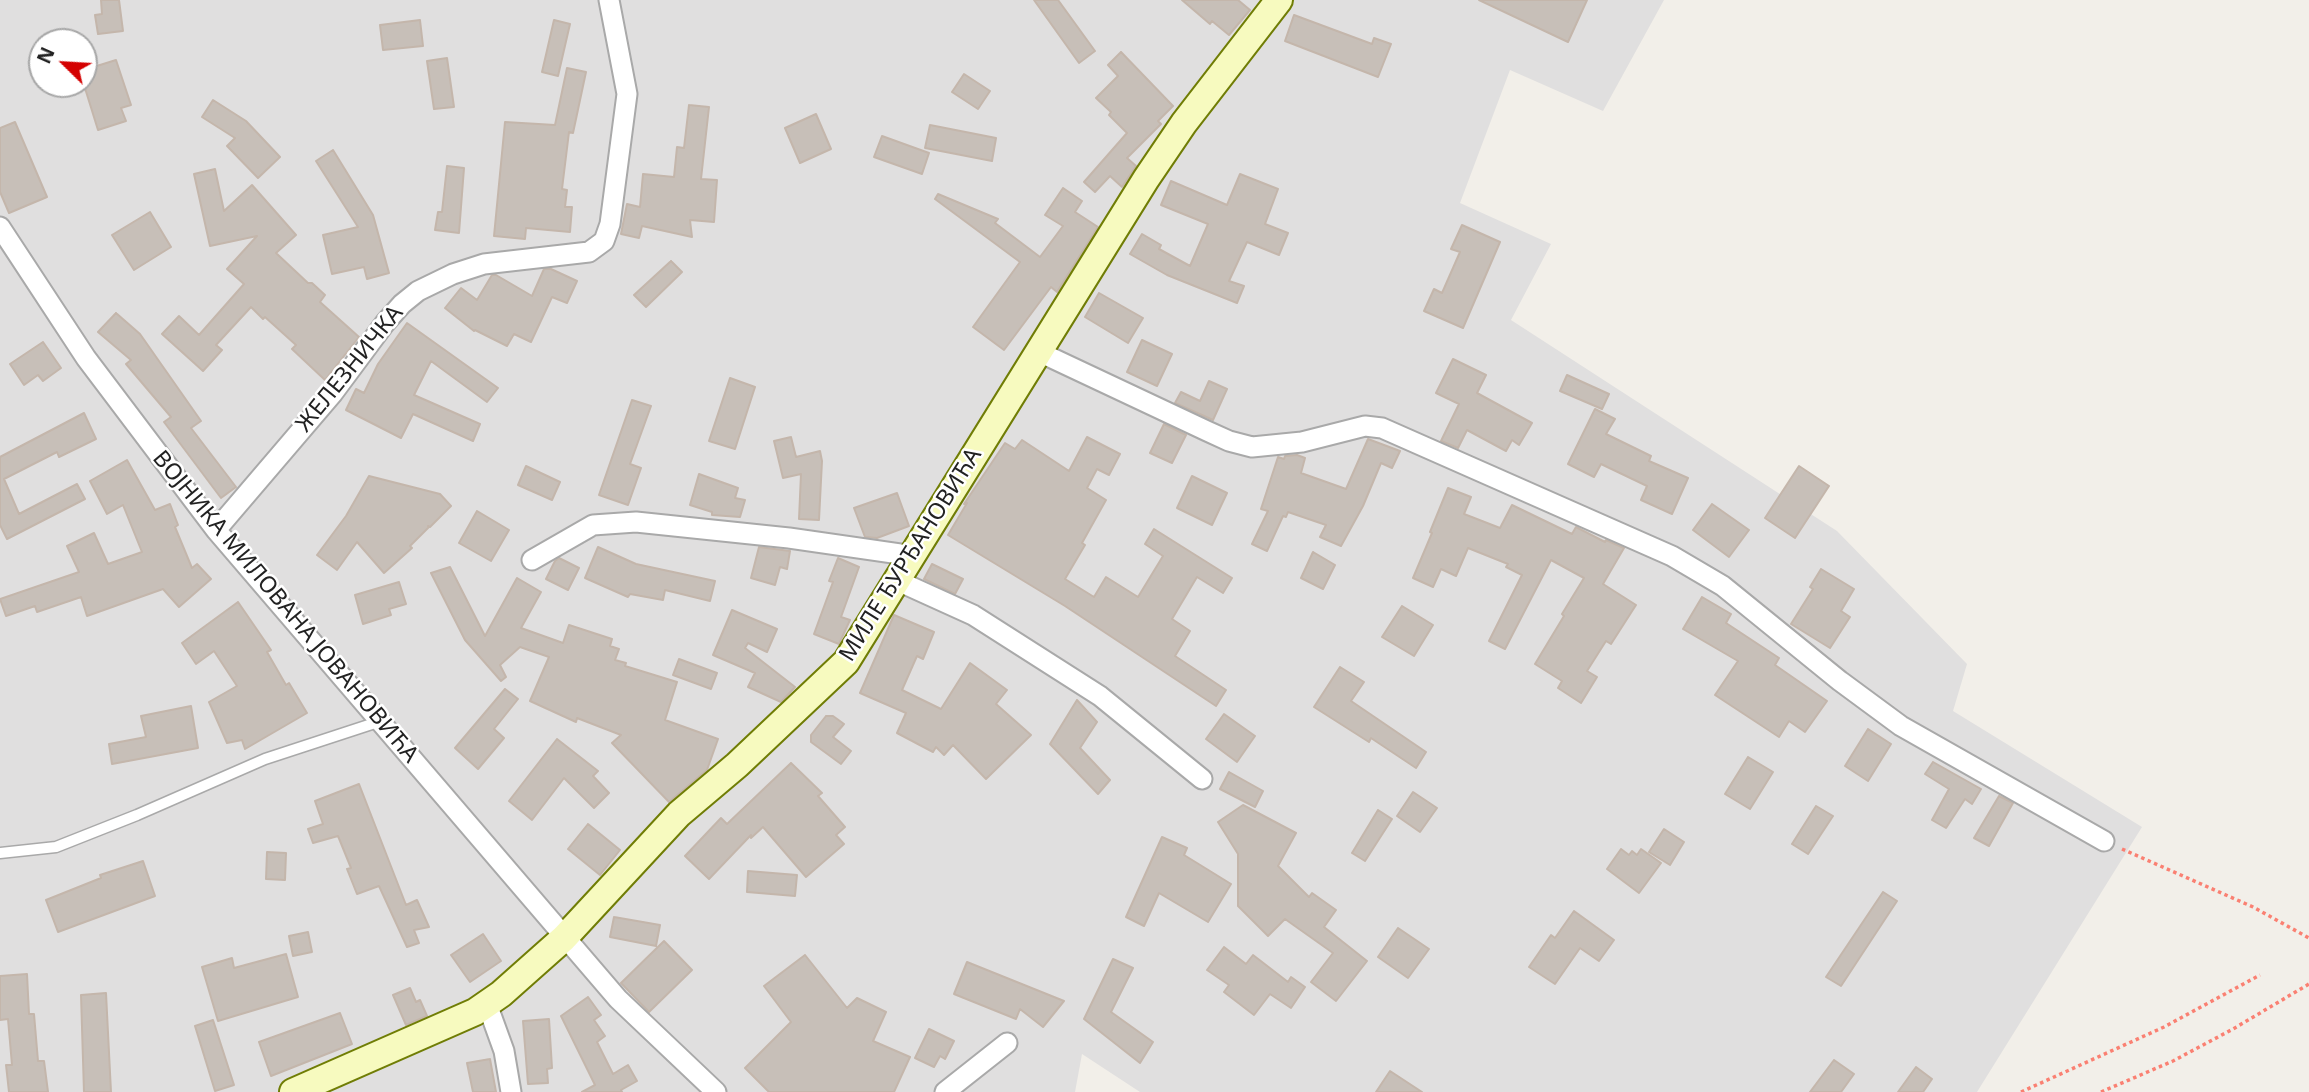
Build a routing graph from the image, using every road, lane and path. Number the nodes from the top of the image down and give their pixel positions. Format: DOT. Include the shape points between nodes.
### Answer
graph roads {
  1 [pos="609,0"];
  2 [pos="1279,0"];
  3 [pos="0,227"];
  4 [pos="1037,351"];
  5 [pos="216,530"];
  6 [pos="914,556"];
  7 [pos="532,560"];
  8 [pos="898,581"];
  9 [pos="378,722"];
  10 [pos="1202,779"];
  11 [pos="2104,841"];
  12 [pos="0,853"];
  13 [pos="2309,938"];
  14 [pos="564,939"];
  15 [pos="2260,975"];
  16 [pos="2309,984"];
  17 [pos="487,1004"];
  18 [pos="1007,1043"];
  19 [pos="293,1092"];
  20 [pos="511,1092"];
  21 [pos="716,1092"];
  22 [pos="945,1092"];
  23 [pos="2021,1092"];
  24 [pos="2101,1092"];
  1 -- 5 [label="street, ЖЕЛЕЗНИЧКА" via="627,94 615,197 604,241 589,252 484,264 418,291 385,323 333,393"];
  2 -- 4 [label="street, МИЛЕ ЂУРЂАНОВИЋА" via="1184,123"];
  3 -- 5 [label="street, ВОЈНИКА МИЛОВАНА ЈОВАНОВИЋА" via="86,358"];
  4 -- 6 [label="street, МИЛЕ ЂУРЂАНОВИЋА"];
  4 -- 11 [label="street" via="1229,441 1252,447 1302,442 1365,426 1382,429 1672,556 1723,586 1901,726"];
  5 -- 9 [label="street, ВОЈНИКА МИЛОВАНА ЈОВАНОВИЋА"];
  6 -- 7 [label="street" via="636,522 593,525"];
  6 -- 8 [label="street, МИЛЕ ЂУРЂАНОВИЋА"];
  8 -- 10 [label="street" via="973,615 1100,696"];
  8 -- 14 [label="street, МИЛЕ ЂУРЂАНОВИЋА" via="846,662 758,747 679,814"];
  9 -- 12 [label="lane" via="265,759 57,847"];
  9 -- 14 [label="street, ВОЈНИКА МИЛОВАНА ЈОВАНОВИЋА"];
  11 -- 13 [label="path" via="2253,907"];
  14 -- 17 [label="street, МИЛЕ ЂУРЂАНОВИЋА"];
  14 -- 21 [label="street, ВОЈНИКА МИЛОВАНА ЈОВАНОВИЋА" via="618,999"];
  15 -- 23 [label="path" via="2164,1027"];
  16 -- 24 [label="path" via="2233,1030"];
  17 -- 19 [label="street, МИЛЕ ЂУРЂАНОВИЋА"];
  17 -- 20 [label="street"];
  18 -- 22 [label="street"];
}
